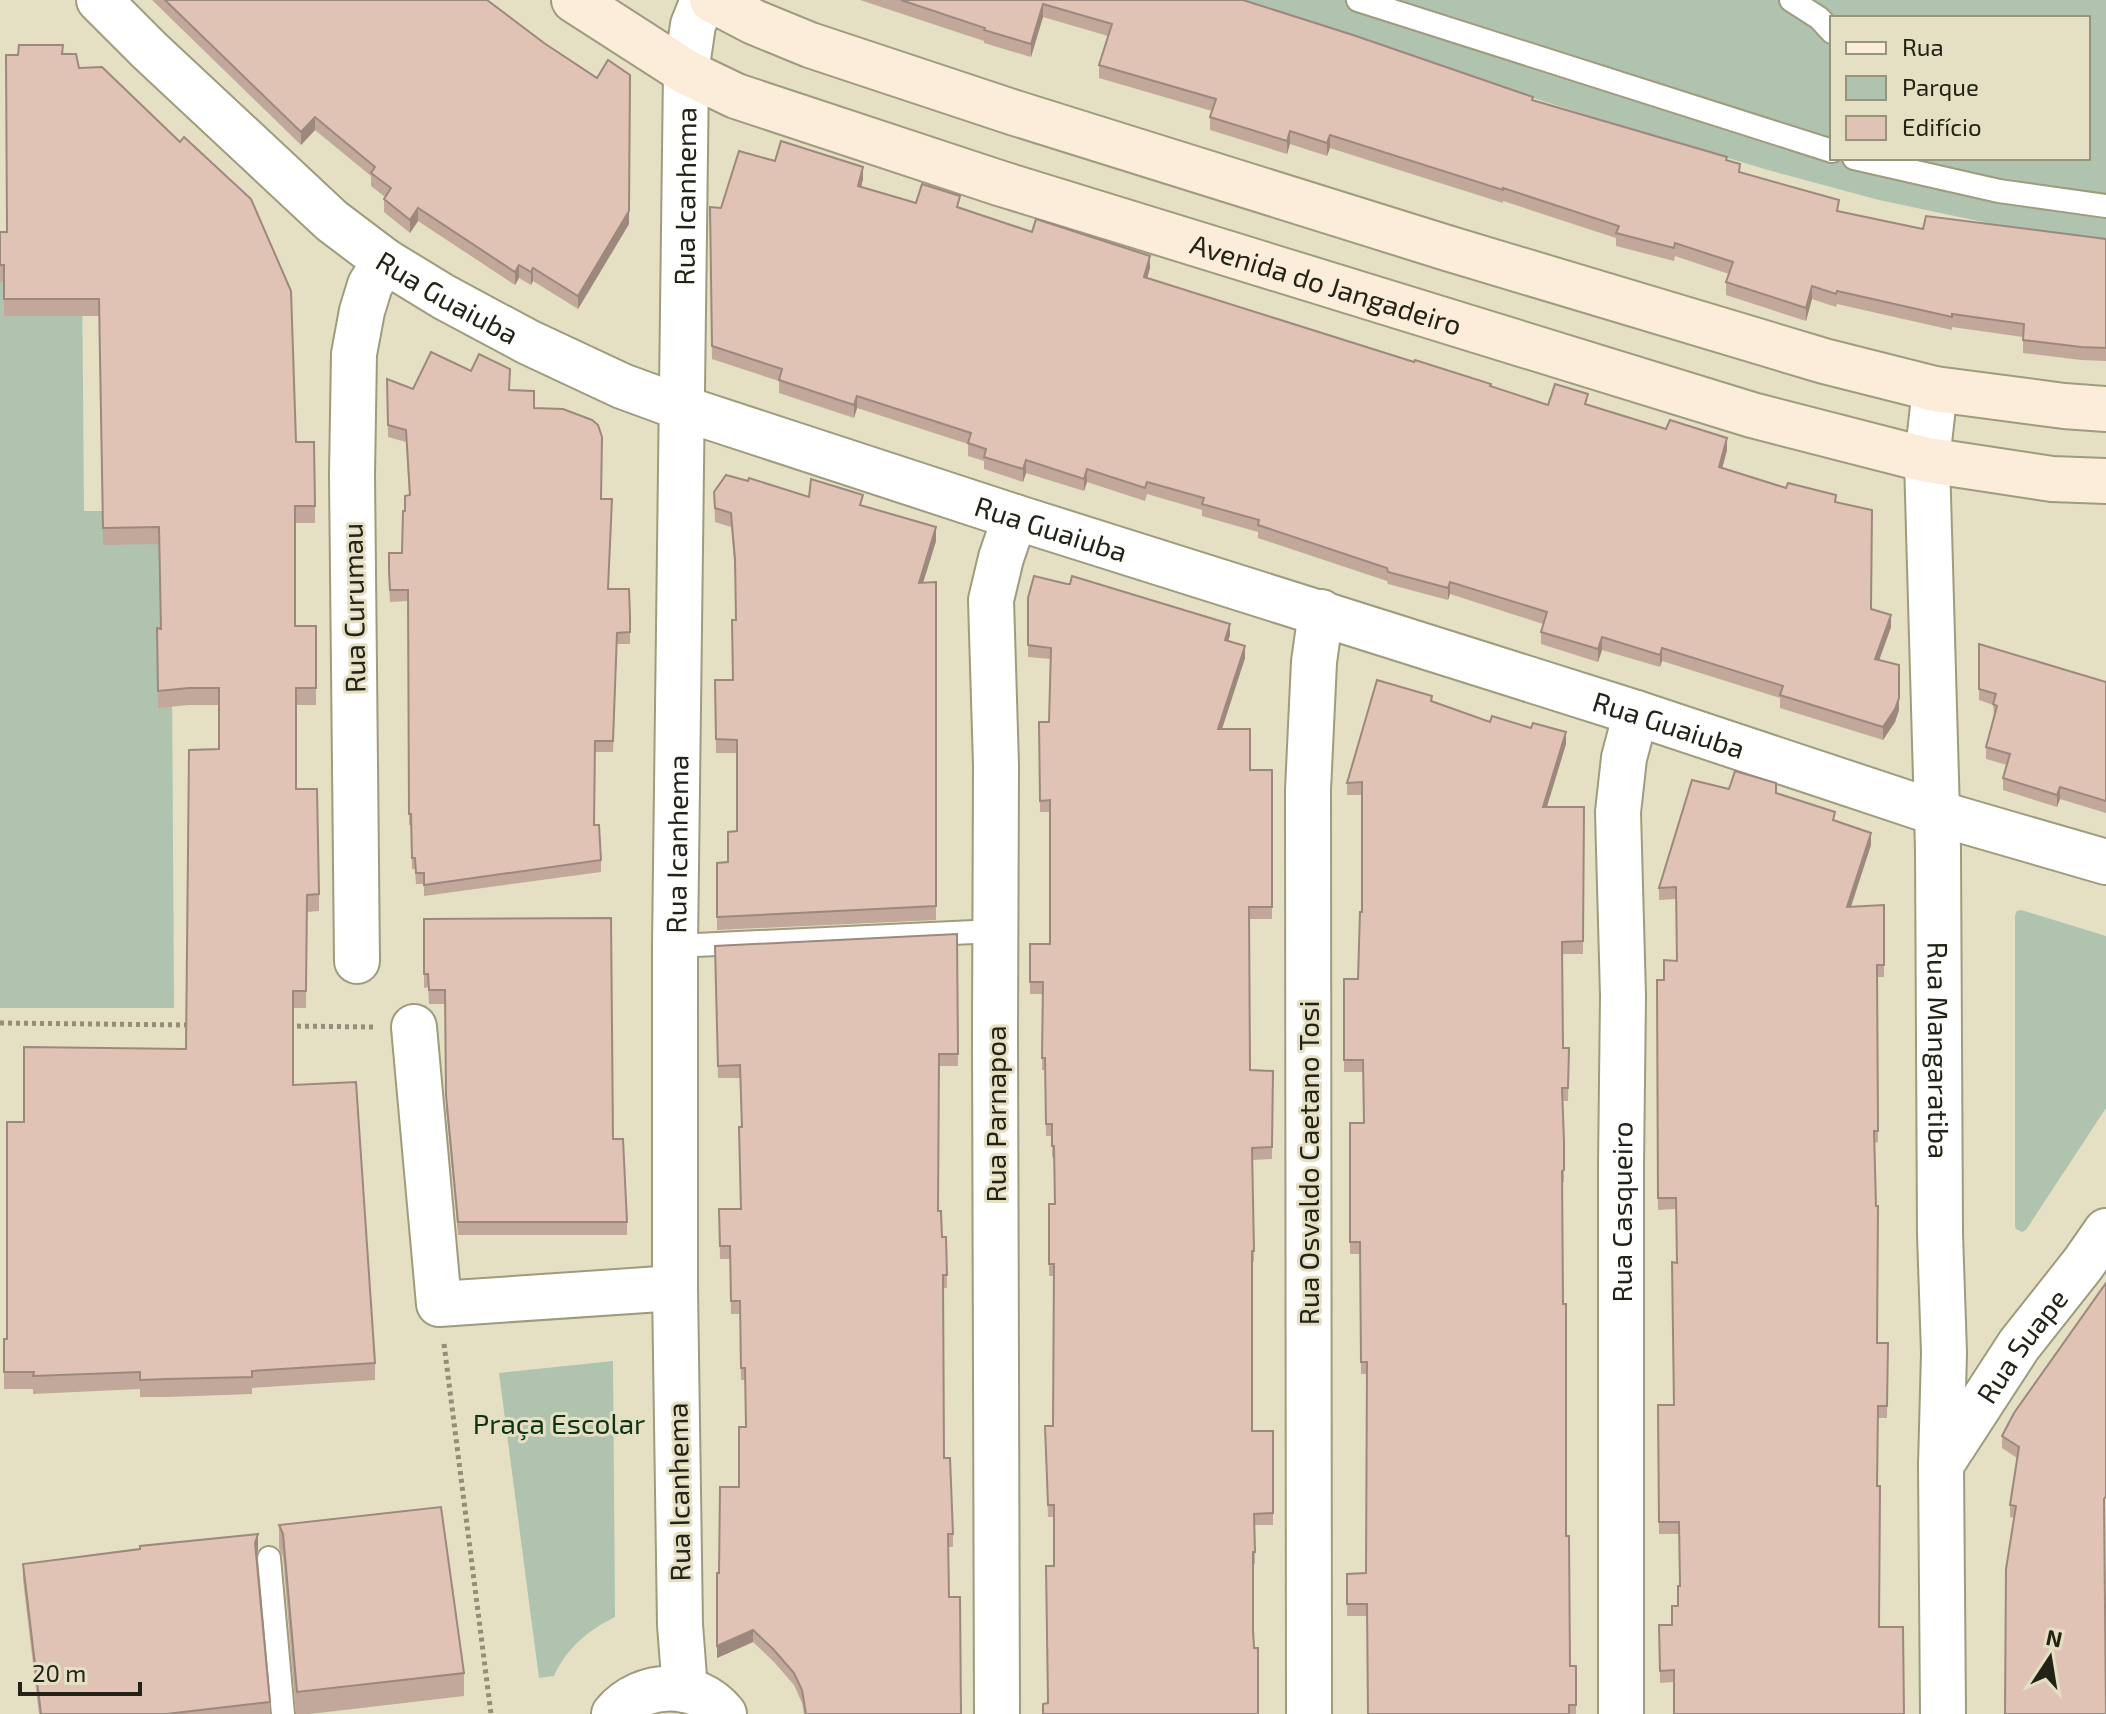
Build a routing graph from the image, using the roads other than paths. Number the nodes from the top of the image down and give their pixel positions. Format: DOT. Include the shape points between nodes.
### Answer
graph roads {
  1 [pos="99,0"];
  2 [pos="574,0"];
  3 [pos="703,0"];
  4 [pos="712,0"];
  5 [pos="1358,0"];
  6 [pos="1791,0"];
  7 [pos="1830,30"];
  8 [pos="686,72"];
  9 [pos="1830,150"];
  10 [pos="1862,160"];
  11 [pos="2106,206"];
  12 [pos="385,261"];
  13 [pos="1935,389"];
  14 [pos="682,408"];
  15 [pos="2106,409"];
  16 [pos="1927,460"];
  17 [pos="2106,481"];
  18 [pos="1015,517"];
  19 [pos="1321,612"];
  20 [pos="1636,713"];
  21 [pos="1937,813"];
  22 [pos="2106,862"];
  23 [pos="995,931"];
  24 [pos="675,946"];
  25 [pos="357,961"];
  26 [pos="414,1027"];
  27 [pos="2106,1231"];
  28 [pos="675,1288"];
  29 [pos="1941,1465"];
  30 [pos="269,1558"];
  31 [pos="685,1690"];
  32 [pos="283,1714"];
  33 [pos="614,1714"];
  34 [pos="724,1714"];
  35 [pos="997,1714"];
  36 [pos="1309,1714"];
  37 [pos="1621,1714"];
  38 [pos="1943,1714"];
  1 -- 12 [label="street, Rua Guaiuba" via="332,221"];
  2 -- 8 [label="street, Avenida do Jangadeiro"];
  3 -- 8 [label="street, Rua Icanhema"];
  4 -- 13 [label="street" via="810,45 1015,113 1447,248"];
  5 -- 9 [label="lane"];
  6 -- 7 [label="lane"];
  8 -- 14 [label="street, Rua Icanhema"];
  8 -- 16 [label="street, Avenida do Jangadeiro" via="736,96 1014,188 1752,415"];
  10 -- 11 [label="lane" via="1999,191"];
  12 -- 14 [label="street, Rua Guaiuba" via="528,342"];
  12 -- 25 [label="street, Rua Curumau" via="370,285 354,354"];
  13 -- 15 [label="street"];
  13 -- 16 [label="street, Rua Mangaratiba"];
  14 -- 18 [label="street, Rua Guaiuba"];
  14 -- 24 [label="street, Rua Icanhema"];
  16 -- 17 [label="street, Avenida do Jangadeiro" via="2052,479"];
  16 -- 21 [label="street, Rua Mangaratiba"];
  18 -- 19 [label="street, Rua Guaiuba"];
  18 -- 23 [label="street, Rua Parnapoa" via="991,600"];
  19 -- 20 [label="street, Rua Guaiuba"];
  19 -- 36 [label="street, Rua Osvaldo Caetano Tosi" via="1308,790"];
  20 -- 21 [label="street, Rua Guaiuba"];
  20 -- 37 [label="street, Rua Casqueiro" via="1618,812 1623,996"];
  21 -- 22 [label="street, Rua Guaiuba"];
  21 -- 29 [label="street, Rua Mangaratiba"];
  23 -- 24 [label="lane"];
  23 -- 35 [label="street, Rua Parnapoa"];
  24 -- 28 [label="street, Rua Icanhema"];
  26 -- 28 [label="street" via="439,1304"];
  27 -- 29 [label="street, Rua Suape" via="2019,1345"];
  28 -- 31 [label="street, Rua Icanhema"];
  29 -- 38 [label="street, Rua Mangaratiba"];
  30 -- 32 [label="lane"];
  31 -- 33 [label="street" via="640,1693"];
  31 -- 34 [label="street" via="703,1696"];
}
